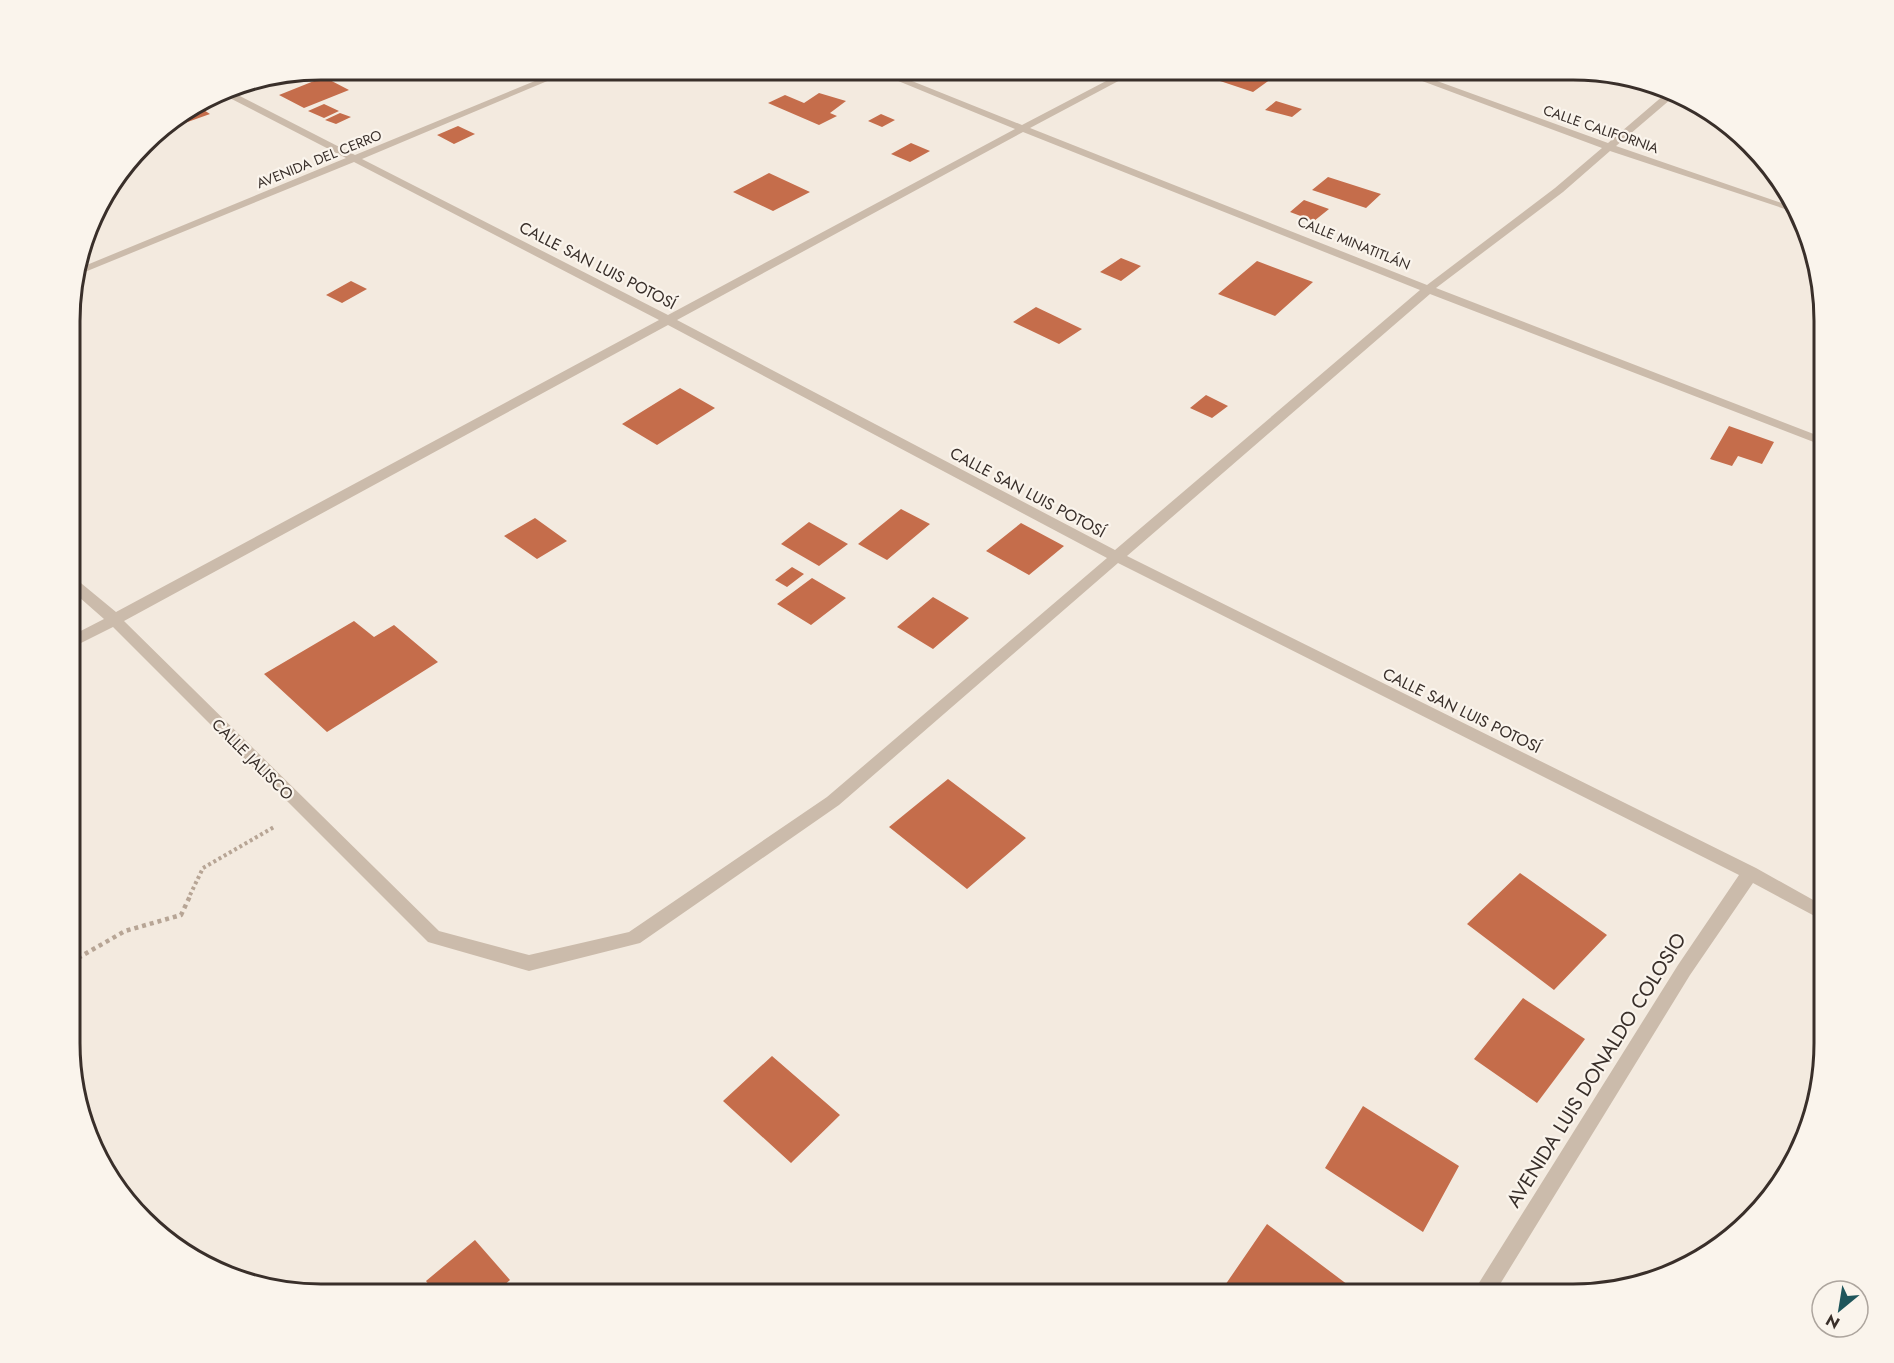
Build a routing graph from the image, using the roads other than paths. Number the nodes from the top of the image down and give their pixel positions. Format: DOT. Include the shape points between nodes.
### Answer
graph roads {
  1 [pos="547,80"];
  2 [pos="901,80"];
  3 [pos="1116,80"];
  4 [pos="1424,80"];
  5 [pos="233,96"];
  6 [pos="1666,98"];
  7 [pos="1023,128"];
  8 [pos="1609,147"];
  9 [pos="355,160"];
  10 [pos="1786,206"];
  11 [pos="85,269"];
  12 [pos="1428,289"];
  13 [pos="668,320"];
  14 [pos="1814,438"];
  15 [pos="1117,557"];
  16 [pos="80,590"];
  17 [pos="114,619"];
  18 [pos="80,638"];
  19 [pos="1750,873"];
  20 [pos="1814,908"];
  21 [pos="1488,1284"];
  1 -- 9 [label="street, AVENIDA DEL CERRO"];
  2 -- 7 [label="street, CALLE MINATITLÁN"];
  3 -- 7 [label="street"];
  4 -- 8 [label="street, CALLE CALIFORNIA"];
  5 -- 9 [label="street, CALLE SAN LUIS POTOSÍ"];
  6 -- 8 [label="street"];
  7 -- 12 [label="street, CALLE MINATITLÁN"];
  7 -- 13 [label="street"];
  8 -- 10 [label="street, CALLE CALIFORNIA"];
  8 -- 12 [label="street"];
  9 -- 11 [label="street, AVENIDA DEL CERRO"];
  9 -- 13 [label="street, CALLE SAN LUIS POTOSÍ"];
  12 -- 14 [label="street, CALLE MINATITLÁN"];
  12 -- 15 [label="street"];
  13 -- 15 [label="street, CALLE SAN LUIS POTOSÍ"];
  13 -- 17 [label="street"];
  15 -- 17 [label="street, CALLE JALISCO" via="833,801 634,938 529,963 434,937"];
  15 -- 19 [label="street, CALLE SAN LUIS POTOSÍ"];
  16 -- 17 [label="street, CALLE JALISCO"];
  17 -- 18 [label="street"];
  19 -- 20 [label="street, CALLE SAN LUIS POTOSÍ"];
  19 -- 21 [label="street, AVENIDA LUIS DONALDO COLOSIO" via="1684,970"];
}
